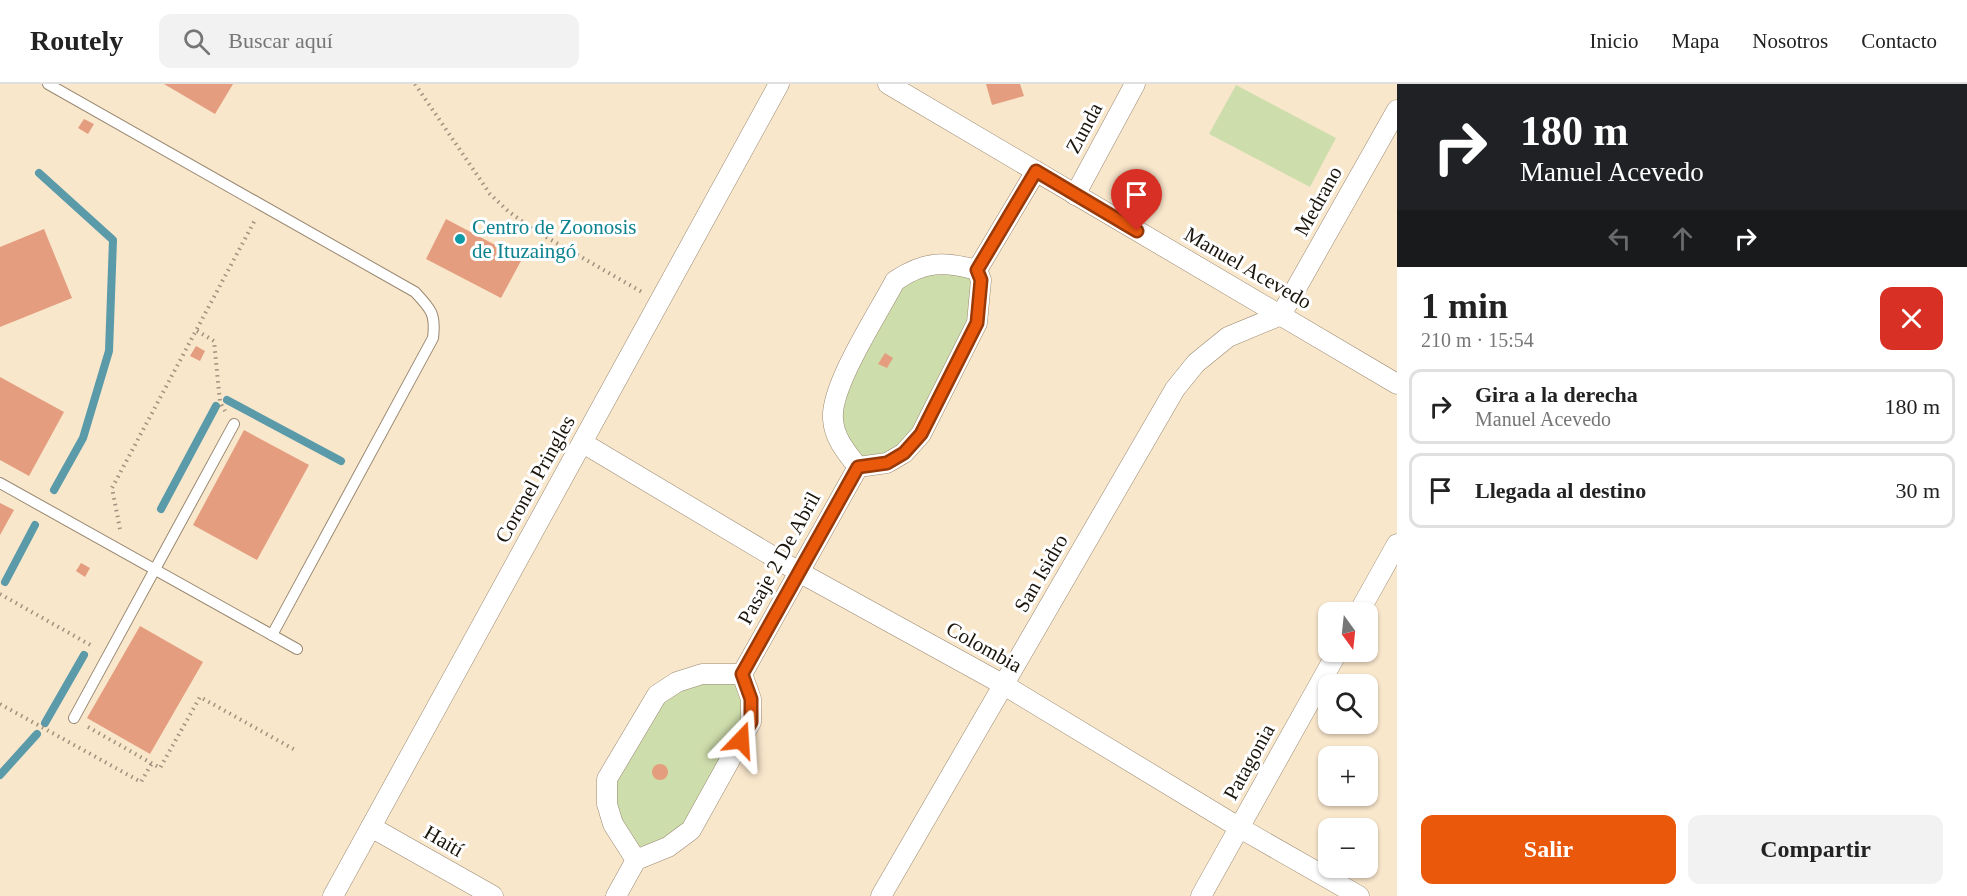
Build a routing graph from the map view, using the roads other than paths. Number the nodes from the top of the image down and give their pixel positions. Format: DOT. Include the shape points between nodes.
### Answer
graph roads {
  1 [pos="48,84"];
  2 [pos="779,84"];
  3 [pos="888,84"];
  4 [pos="1135,84"];
  5 [pos="1397,110"];
  6 [pos="1036,171"];
  7 [pos="1075,195"];
  8 [pos="977,270"];
  9 [pos="1281,315"];
  10 [pos="1397,384"];
  11 [pos="234,424"];
  12 [pos="583,443"];
  13 [pos="858,467"];
  14 [pos="0,483"];
  15 [pos="1397,544"];
  16 [pos="155,569"];
  17 [pos="799,572"];
  18 [pos="1365,602"];
  19 [pos="272,635"];
  20 [pos="297,649"];
  21 [pos="1332,662"];
  22 [pos="742,674"];
  23 [pos="1004,685"];
  24 [pos="74,718"];
  25 [pos="371,827"];
  26 [pos="1240,828"];
  27 [pos="636,860"];
  28 [pos="333,896"];
  29 [pos="493,896"];
  30 [pos="616,896"];
  31 [pos="881,896"];
  32 [pos="1201,896"];
  33 [pos="1359,896"];
  1 -- 19 [label="lane" via="415,292 435,321 433,338"];
  2 -- 12 [label="street, Coronel Pringles"];
  3 -- 6 [label="street, Manuel Acevedo"];
  4 -- 7 [label="street, Zunda"];
  5 -- 9 [label="street, Medrano"];
  6 -- 7 [label="street, Manuel Acevedo"];
  6 -- 8 [label="street"];
  7 -- 9 [label="street, Manuel Acevedo"];
  8 -- 13 [label="street" via="981,280 977,323 921,434 904,453 887,463"];
  8 -- 13 [label="street" via="953,263 921,267 895,281 840,382 834,409 841,446"];
  9 -- 10 [label="street, Manuel Acevedo"];
  9 -- 23 [label="street, San Isidro" via="1228,337 1196,363 1175,388"];
  11 -- 16 [label="lane"];
  12 -- 17 [label="street, Colombia"];
  12 -- 25 [label="street, Coronel Pringles"];
  13 -- 17 [label="street, Pasaje 2 De Abril"];
  14 -- 16 [label="lane"];
  15 -- 18 [label="street"];
  16 -- 19 [label="lane"];
  16 -- 24 [label="lane"];
  17 -- 22 [label="street, Pasaje 2 De Abril"];
  17 -- 23 [label="street, Colombia"];
  19 -- 20 [label="lane"];
  21 -- 26 [label="street, Patagonia"];
  22 -- 27 [label="street" via="751,699 751,722 691,830 669,847"];
  22 -- 27 [label="street" via="702,674 677,681 657,695 607,779 613,824"];
  23 -- 26 [label="street, Colombia"];
  23 -- 31 [label="street, San Isidro"];
  25 -- 28 [label="street, Coronel Pringles"];
  25 -- 29 [label="street, Haití"];
  26 -- 32 [label="street, Patagonia"];
  26 -- 33 [label="street, Colombia"];
  27 -- 30 [label="street"];
}
